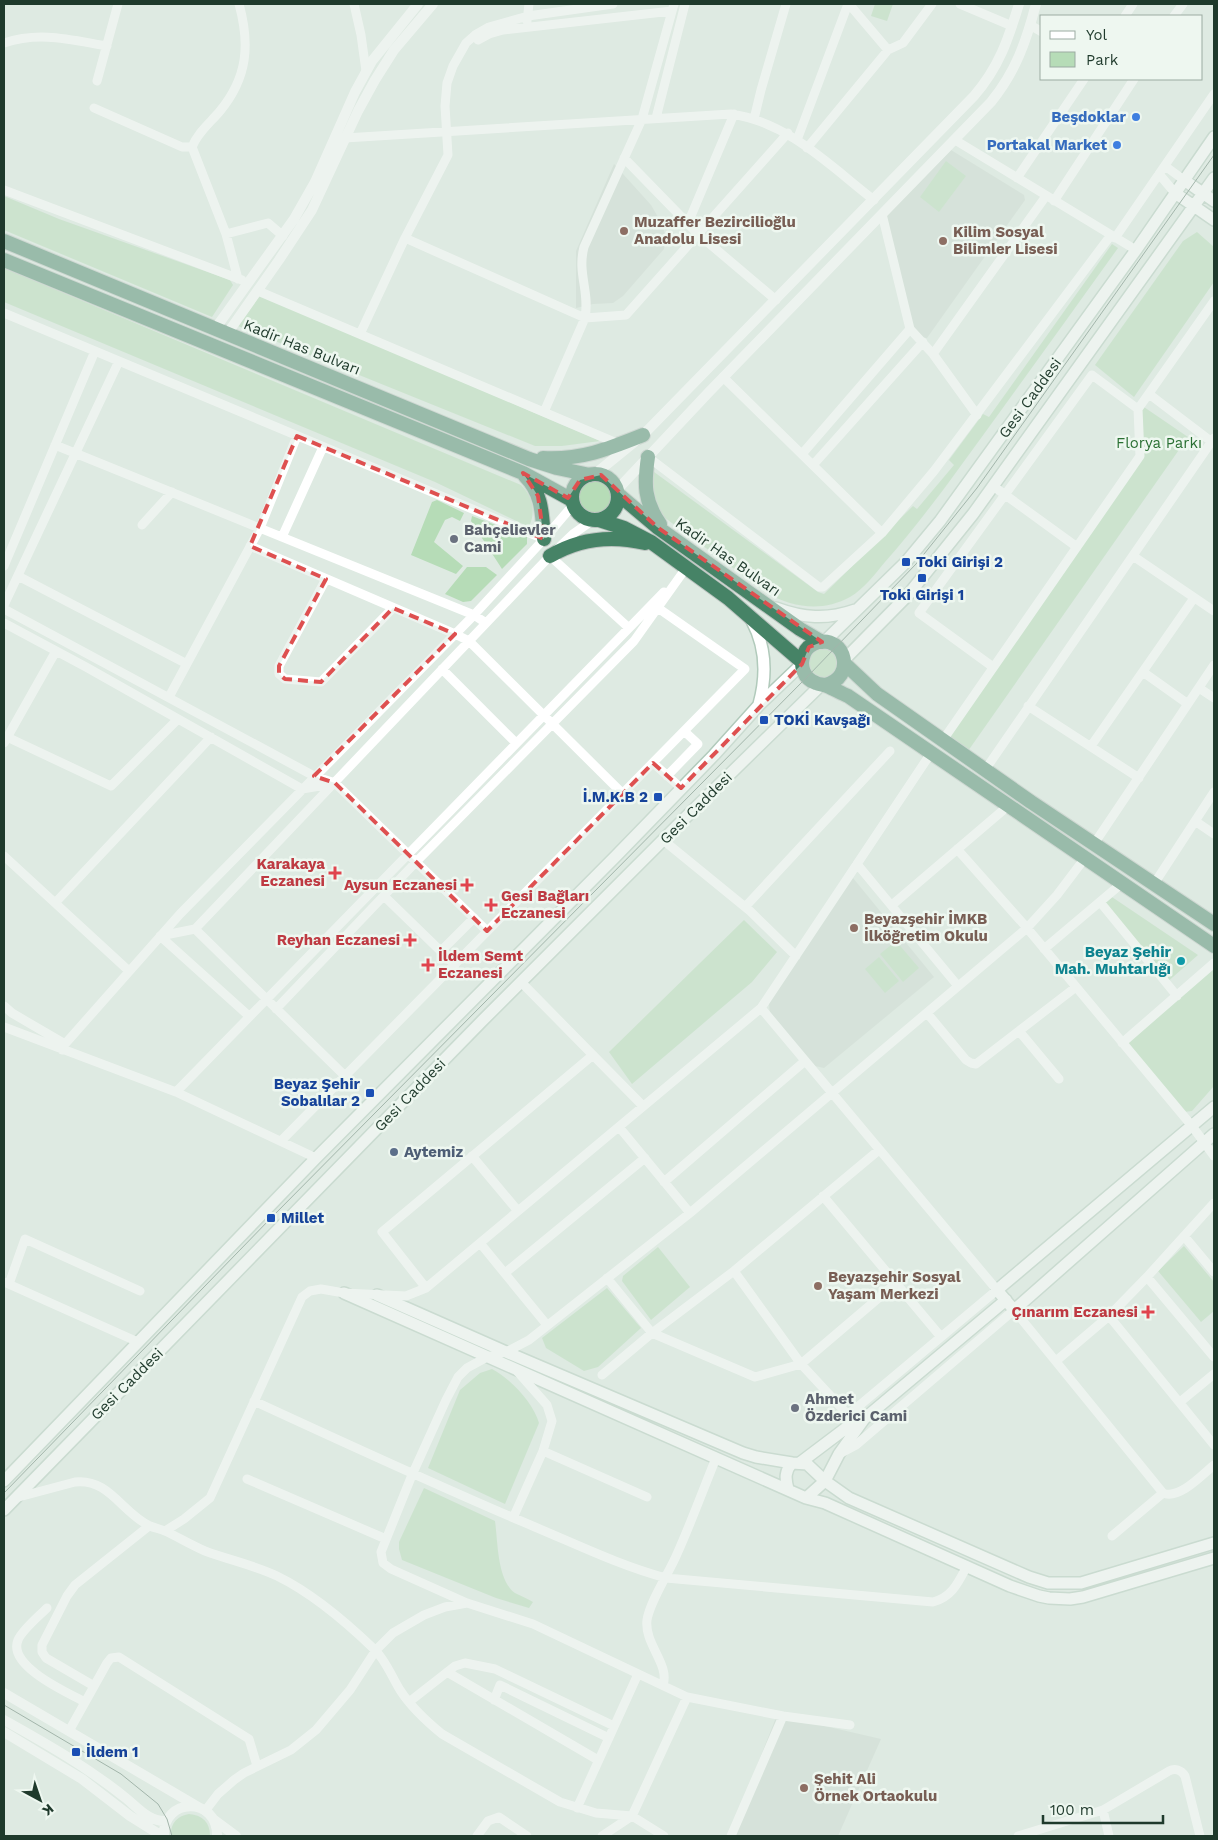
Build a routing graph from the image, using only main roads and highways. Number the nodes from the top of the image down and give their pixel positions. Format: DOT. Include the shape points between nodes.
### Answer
graph roads {
  1 [pos="1214,137"];
  2 [pos="1214,178"];
  3 [pos="1184,180"];
  4 [pos="1175,193"];
  5 [pos="1203,194"];
  6 [pos="1214,201"];
  7 [pos="1194,206"];
  8 [pos="1214,220"];
  9 [pos="4,241"];
  10 [pos="4,260"];
  11 [pos="643,436"];
  12 [pos="520,455"];
  13 [pos="648,457"];
  14 [pos="523,473"];
  15 [pos="593,474"];
  16 [pos="618,492"];
  17 [pos="572,502"];
  18 [pos="596,520"];
  19 [pos="667,535"];
  20 [pos="544,540"];
  21 [pos="656,546"];
  22 [pos="550,556"];
  23 [pos="766,604"];
  24 [pos="856,610"];
  25 [pos="749,615"];
  26 [pos="823,642"];
  27 [pos="844,662"];
  28 [pos="802,663"];
  29 [pos="823,684"];
  30 [pos="758,706"];
  31 [pos="1213,919"];
  32 [pos="1214,946"];
  33 [pos="1214,1107"];
  34 [pos="1214,1134"];
  35 [pos="344,1293"];
  36 [pos="377,1295"];
  37 [pos="1006,1300"];
  38 [pos="855,1418"];
  39 [pos="797,1462"];
  40 [pos="4,1481"];
  41 [pos="825,1481"];
  42 [pos="788,1489"];
  43 [pos="806,1498"];
  44 [pos="4,1510"];
  45 [pos="1214,1543"];
  46 [pos="1214,1558"];
  1 -- 3 [label="main road, Gesi Caddesi"];
  2 -- 5 [label="main road, Gesi Caddesi"];
  3 -- 4 [label="main road, Gesi Caddesi"];
  3 -- 5 [label="main road"];
  4 -- 7 [label="main road"];
  4 -- 24 [label="main road, Gesi Caddesi" via="940,521 906,562"];
  5 -- 6 [label="main road"];
  5 -- 7 [label="main road, Gesi Caddesi"];
  7 -- 8 [label="main road"];
  7 -- 27 [label="main road, Gesi Caddesi" via="973,514 908,595"];
  9 -- 12 [label="highway, Kadir Has Bulvarı"];
  10 -- 14 [label="highway"];
  11 -- 12 [label="highway" via="595,454 574,458"];
  12 -- 15 [label="highway, Kadir Has Bulvarı" via="557,468"];
  13 -- 19 [label="highway" via="645,481 648,503"];
  14 -- 17 [label="highway"];
  14 -- 20 [label="highway" via="538,496"];
  15 -- 16 [label="highway" via="611,480"];
  15 -- 17 [label="highway" via="576,484"];
  16 -- 18 [label="highway" via="614,511"];
  16 -- 19 [label="highway, Kadir Has Bulvarı"];
  17 -- 18 [label="highway" via="583,517"];
  18 -- 21 [label="highway" via="624,528"];
  19 -- 23 [label="highway, Kadir Has Bulvarı"];
  21 -- 22 [label="highway" via="628,539 598,539 571,545"];
  21 -- 25 [label="highway"];
  23 -- 24 [label="main road" via="810,617"];
  23 -- 26 [label="highway, Kadir Has Bulvarı"];
  24 -- 26 [label="main road, Gesi Caddesi"];
  25 -- 28 [label="highway"];
  25 -- 30 [label="main road" via="765,661"];
  26 -- 27 [label="highway" via="836,646"];
  26 -- 28 [label="highway" via="809,647"];
  27 -- 29 [label="highway" via="843,672 837,679"];
  27 -- 31 [label="highway" via="877,694 985,770 1154,884"];
  28 -- 29 [label="highway" via="807,677 814,683"];
  28 -- 30 [label="main road, Gesi Caddesi"];
  29 -- 32 [label="highway" via="848,696"];
  29 -- 44 [label="main road, Gesi Caddesi" via="521,982"];
  30 -- 40 [label="main road, Gesi Caddesi"];
  33 -- 37 [label="main road" via="997,1290"];
  34 -- 37 [label="main road" via="1014,1310"];
  35 -- 42 [label="main road"];
  36 -- 39 [label="main road" via="743,1453"];
  37 -- 38 [label="main road"];
  38 -- 39 [label="main road"];
  38 -- 41 [label="main road" via="860,1427 839,1454"];
  39 -- 41 [label="main road" via="807,1464"];
  39 -- 42 [label="main road" via="786,1474"];
  41 -- 43 [label="main road"];
  41 -- 45 [label="main road" via="849,1498 1048,1583 1081,1582"];
  42 -- 43 [label="main road"];
  43 -- 46 [label="main road" via="825,1503 1039,1596 1083,1597"];
}
